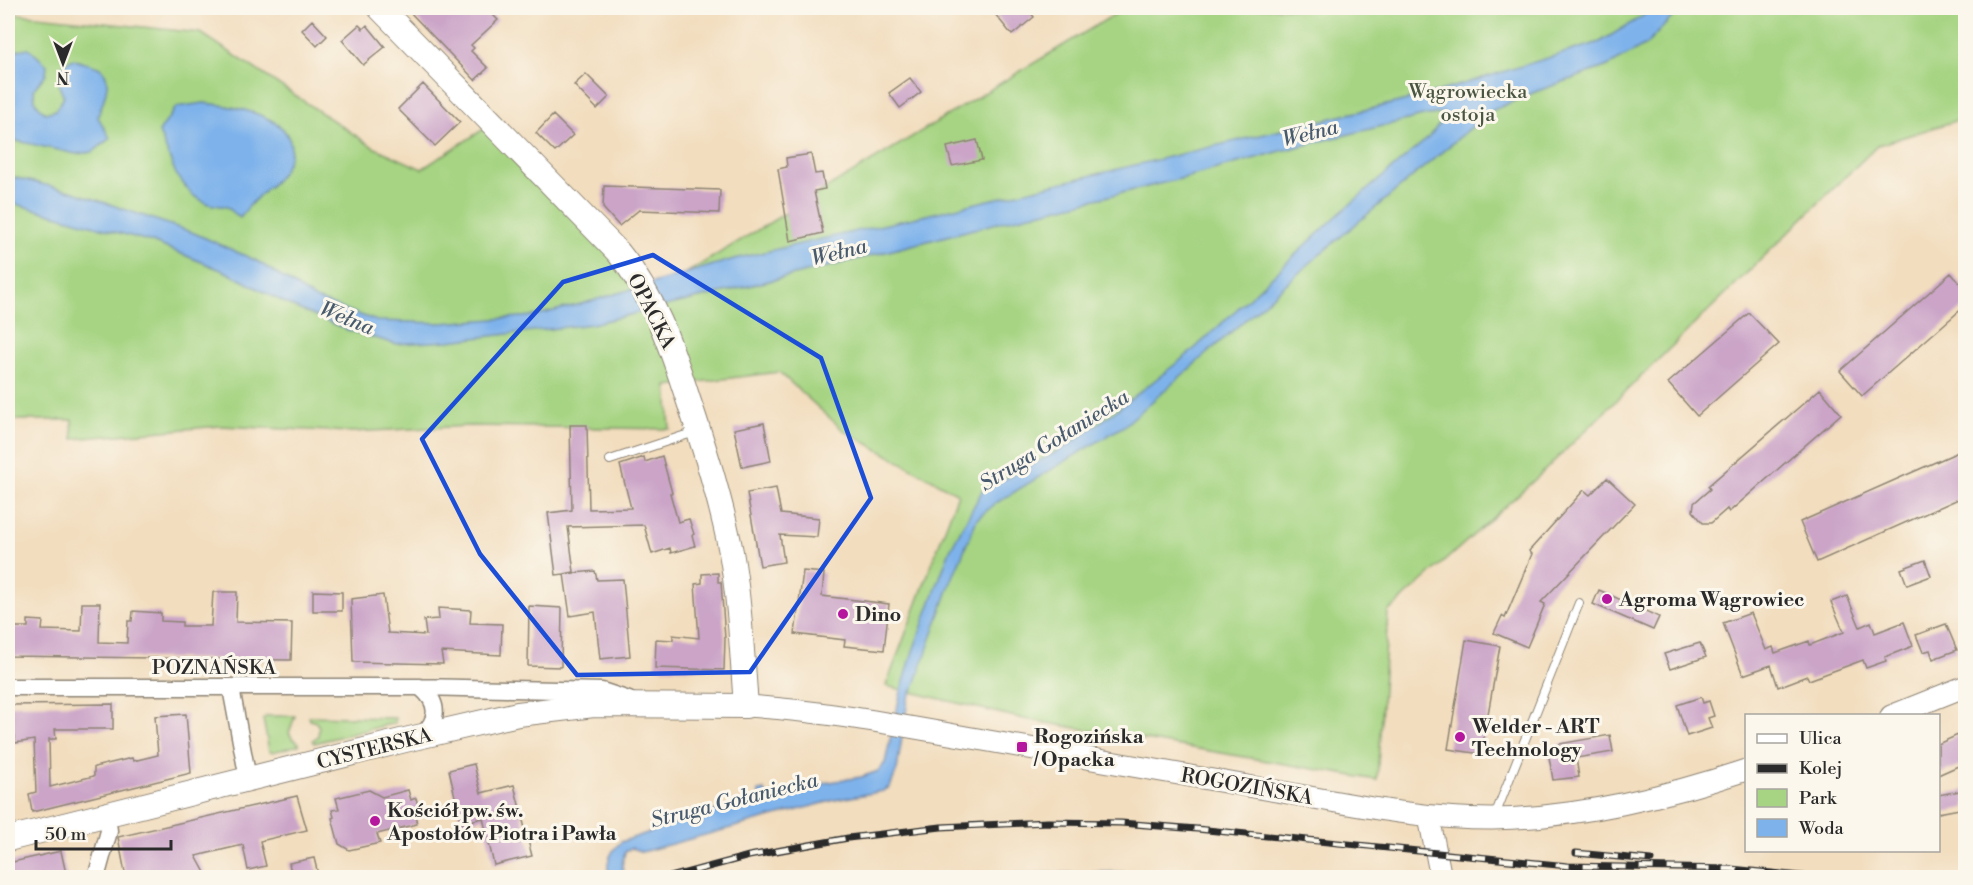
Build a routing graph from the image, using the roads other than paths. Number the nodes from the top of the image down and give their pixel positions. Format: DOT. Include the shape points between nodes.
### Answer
graph roads {
  1 [pos="380,8"];
  2 [pos="698,431"];
  3 [pos="610,460"];
  4 [pos="1579,603"];
  5 [pos="1965,686"];
  6 [pos="8,687"];
  7 [pos="420,687"];
  8 [pos="231,688"];
  9 [pos="639,704"];
  10 [pos="746,706"];
  11 [pos="1897,714"];
  12 [pos="421,736"];
  13 [pos="1745,770"];
  14 [pos="249,779"];
  15 [pos="107,815"];
  16 [pos="1429,817"];
  17 [pos="1494,819"];
  18 [pos="8,839"];
  19 [pos="96,878"];
  20 [pos="1441,878"];
  1 -- 2 [label="main road, OPACKA" via="631,267 673,350"];
  2 -- 3 [label="lane"];
  2 -- 10 [label="main road, OPACKA" via="731,554"];
  4 -- 17 [label="lane"];
  5 -- 11 [label="street"];
  6 -- 8 [label="street, POZNAŃSKA"];
  7 -- 8 [label="street, POZNAŃSKA"];
  7 -- 9 [label="street, POZNAŃSKA" via="602,690"];
  7 -- 12 [label="street" via="433,702 435,711 429,729"];
  8 -- 14 [label="street"];
  9 -- 10 [label="main road, CYSTERSKA"];
  9 -- 12 [label="main road, CYSTERSKA" via="518,714"];
  10 -- 16 [label="street, ROGOZIŃSKA" via="878,720"];
  12 -- 14 [label="main road, CYSTERSKA"];
  13 -- 17 [label="street, ROGOZIŃSKA" via="1652,798"];
  14 -- 15 [label="main road, CYSTERSKA"];
  15 -- 18 [label="main road, CYSTERSKA"];
  15 -- 19 [label="street" via="109,831"];
  16 -- 17 [label="street, ROGOZIŃSKA"];
  16 -- 20 [label="street"];
}
